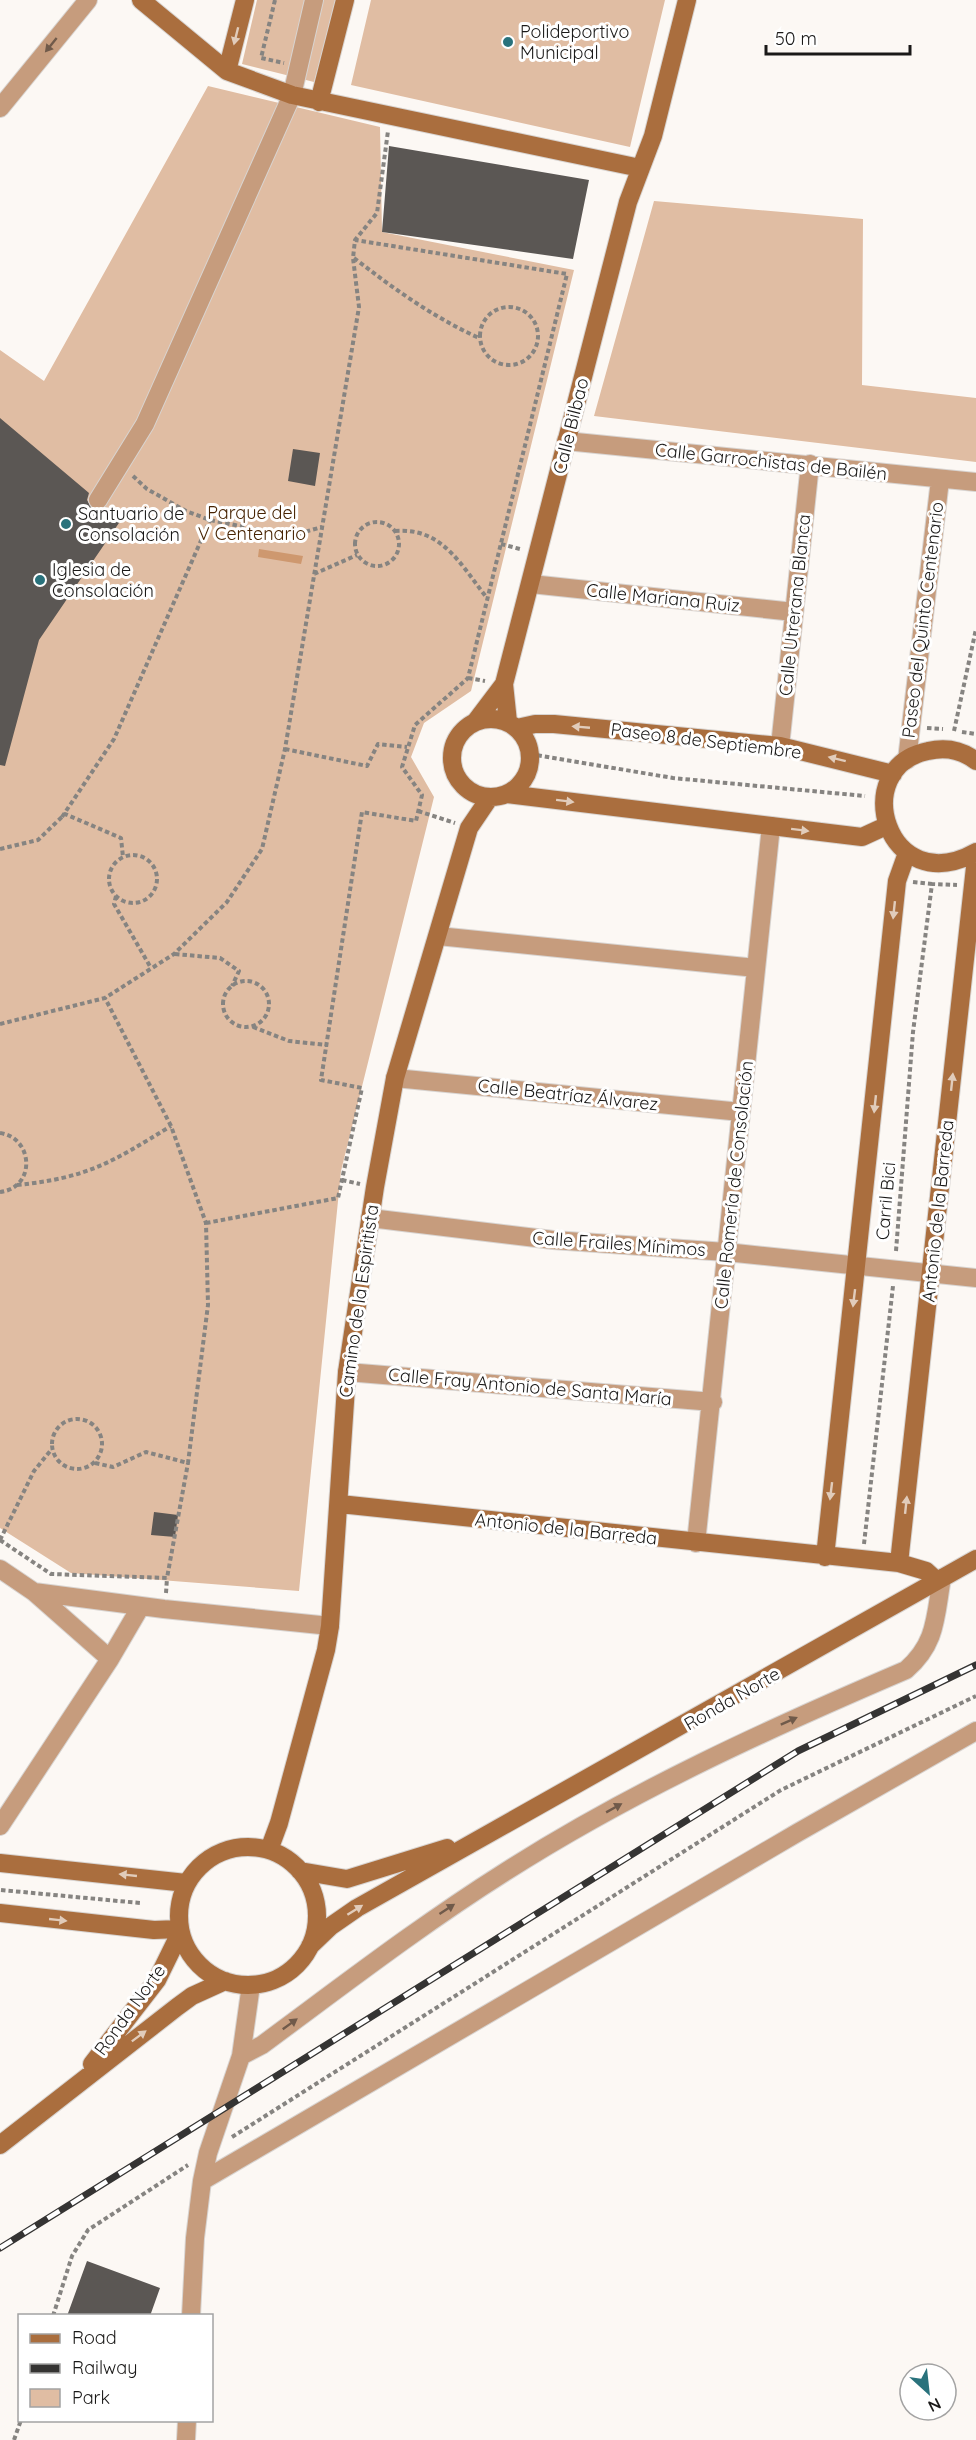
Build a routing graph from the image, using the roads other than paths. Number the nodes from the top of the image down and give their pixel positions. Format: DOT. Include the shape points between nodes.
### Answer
graph roads {
  1 [pos="88,0"];
  2 [pos="141,0"];
  3 [pos="244,0"];
  4 [pos="314,0"];
  5 [pos="345,0"];
  6 [pos="687,0"];
  7 [pos="227,71"];
  8 [pos="292,95"];
  9 [pos="319,102"];
  10 [pos="0,108"];
  11 [pos="640,168"];
  12 [pos="566,441"];
  13 [pos="810,464"];
  14 [pos="940,480"];
  15 [pos="976,482"];
  16 [pos="98,500"];
  17 [pos="531,584"];
  18 [pos="794,612"];
  19 [pos="504,684"];
  20 [pos="476,721"];
  21 [pos="512,725"];
  22 [pos="780,746"];
  23 [pos="907,760"];
  24 [pos="976,761"];
  25 [pos="893,774"];
  26 [pos="469,790"];
  27 [pos="498,796"];
  28 [pos="771,826"];
  29 [pos="886,826"];
  30 [pos="469,828"];
  31 [pos="976,852"];
  32 [pos="906,853"];
  33 [pos="976,858"];
  34 [pos="438,936"];
  35 [pos="756,968"];
  36 [pos="395,1078"];
  37 [pos="741,1112"];
  38 [pos="370,1218"];
  39 [pos="726,1252"];
  40 [pos="858,1264"];
  41 [pos="931,1272"];
  42 [pos="976,1278"];
  43 [pos="347,1371"];
  44 [pos="713,1402"];
  45 [pos="340,1504"];
  46 [pos="696,1544"];
  47 [pos="825,1557"];
  48 [pos="976,1559"];
  49 [pos="899,1563"];
  50 [pos="3,1576"];
  51 [pos="939,1580"];
  52 [pos="34,1592"];
  53 [pos="141,1606"];
  54 [pos="330,1626"];
  55 [pos="110,1659"];
  56 [pos="976,1731"];
  57 [pos="0,1826"];
  58 [pos="485,1836"];
  59 [pos="269,1850"];
  60 [pos="0,1863"];
  61 [pos="300,1870"];
  62 [pos="186,1883"];
  63 [pos="0,1913"];
  64 [pos="180,1931"];
  65 [pos="310,1946"];
  66 [pos="225,1982"];
  67 [pos="251,1985"];
  68 [pos="242,2056"];
  69 [pos="76,2084"];
  70 [pos="0,2145"];
  71 [pos="202,2181"];
  72 [pos="192,2314"];
  73 [pos="187,2422"];
  74 [pos="186,2440"];
  1 -- 10 [label="street, one-way"];
  2 -- 7 [label="street"];
  3 -- 7 [label="street, one-way"];
  4 -- 8 [label="street"];
  5 -- 9 [label="street"];
  6 -- 11 [label="street" via="653,136"];
  7 -- 8 [label="street"];
  8 -- 9 [label="street"];
  8 -- 16 [label="street" via="145,424"];
  9 -- 11 [label="street"];
  11 -- 12 [label="street, Calle Bilbao"];
  12 -- 13 [label="street, Calle Garrochistas de Bailén"];
  12 -- 17 [label="street, Calle Bilbao"];
  13 -- 14 [label="street, Calle Garrochistas de Bailén"];
  13 -- 18 [label="street, Calle Utrerana Blanca"];
  14 -- 15 [label="street, Calle Garrochistas de Bailén"];
  14 -- 23 [label="street, Paseo del Quinto Centenario"];
  17 -- 18 [label="street, Calle Mariana Ruiz"];
  17 -- 19 [label="street, Calle Bilbao"];
  18 -- 22 [label="street, Calle Utrerana Blanca"];
  19 -- 20 [label="street, Calle Bilbao"];
  19 -- 21 [label="street, Calle Bilbao"];
  20 -- 21 [label="street" via="495,718"];
  20 -- 26 [label="street" via="460,734 451,752 455,776"];
  22 -- 21 [label="street, Paseo 8 de Septiembre, one-way" via="554,724"];
  21 -- 27 [label="street" via="525,738 530,754 526,775 518,786"];
  25 -- 22 [label="street, Paseo 8 de Septiembre, one-way"];
  23 -- 24 [label="street" via="938,748 955,750"];
  23 -- 25 [label="street"];
  25 -- 29 [label="street" via="883,808"];
  26 -- 27 [label="street" via="476,795"];
  26 -- 30 [label="street, Camino de la Espiritista"];
  27 -- 28 [label="street, one-way"];
  27 -- 30 [label="street, Camino de la Espiritista"];
  28 -- 29 [label="street, one-way" via="862,837"];
  28 -- 35 [label="street, Calle Romería de Consolación"];
  29 -- 32 [label="street"];
  30 -- 34 [label="street, Camino de la Espiritista"];
  31 -- 32 [label="street" via="960,861 942,864"];
  32 -- 40 [label="street, one-way" via="897,881"];
  41 -- 33 [label="street, Antonio de la Barreda, one-way"];
  34 -- 35 [label="street"];
  34 -- 36 [label="street, Camino de la Espiritista"];
  35 -- 37 [label="street, Calle Romería de Consolación"];
  36 -- 37 [label="street, Calle Beatríaz Álvarez"];
  36 -- 38 [label="street, Camino de la Espiritista"];
  37 -- 39 [label="street, Calle Romería de Consolación"];
  38 -- 39 [label="street, Calle Frailes Mínimos" via="553,1240"];
  38 -- 43 [label="street, Camino de la Espiritista"];
  39 -- 40 [label="street, Calle Frailes Mínimos"];
  39 -- 44 [label="street, Calle Romería de Consolación"];
  40 -- 41 [label="street, Calle Frailes Mínimos"];
  40 -- 47 [label="street, one-way"];
  41 -- 42 [label="street, Calle Frailes Mínimos"];
  49 -- 41 [label="street, Antonio de la Barreda, one-way"];
  43 -- 44 [label="street, Calle Fray Antonio de Santa María"];
  43 -- 45 [label="street, Camino de la Espiritista"];
  44 -- 46 [label="street, Calle Romería de Consolación"];
  45 -- 46 [label="street, Antonio de la Barreda"];
  45 -- 54 [label="street, Camino de la Espiritista"];
  46 -- 47 [label="street, Antonio de la Barreda"];
  47 -- 49 [label="street, Antonio de la Barreda"];
  48 -- 51 [label="street, Ronda Norte"];
  49 -- 51 [label="street, Antonio de la Barreda" via="926,1571"];
  50 -- 52 [label="street"];
  51 -- 58 [label="street, Ronda Norte"];
  68 -- 51 [label="street, one-way" via="439,1915 556,1841 686,1769 906,1670 923,1655 932,1636"];
  52 -- 53 [label="street"];
  52 -- 55 [label="street"];
  53 -- 54 [label="street"];
  53 -- 55 [label="street"];
  54 -- 59 [label="street, Camino de la Espiritista" via="285,1803"];
  55 -- 57 [label="street"];
  56 -- 71 [label="street"];
  58 -- 61 [label="street, Ronda Norte" via="347,1879"];
  65 -- 58 [label="street, Ronda Norte, one-way" via="357,1908"];
  59 -- 61 [label="street, Ronda Norte"];
  59 -- 62 [label="street, Ronda Norte" via="231,1848 197,1868"];
  62 -- 60 [label="street, one-way"];
  61 -- 65 [label="street, Ronda Norte" via="311,1887 316,1907 316,1927"];
  62 -- 64 [label="street, Ronda Norte" via="179,1905"];
  63 -- 64 [label="street, one-way"];
  64 -- 66 [label="street, Ronda Norte" via="189,1954 205,1971"];
  64 -- 69 [label="street, Ronda Norte" via="157,1980"];
  65 -- 67 [label="street, Ronda Norte" via="286,1974"];
  66 -- 67 [label="street, Ronda Norte"];
  69 -- 66 [label="street, Ronda Norte, one-way" via="192,1996"];
  67 -- 68 [label="street"];
  68 -- 71 [label="street"];
  69 -- 70 [label="street, Ronda Norte"];
  71 -- 72 [label="street"];
  73 -- 74 [label="street"];
}
